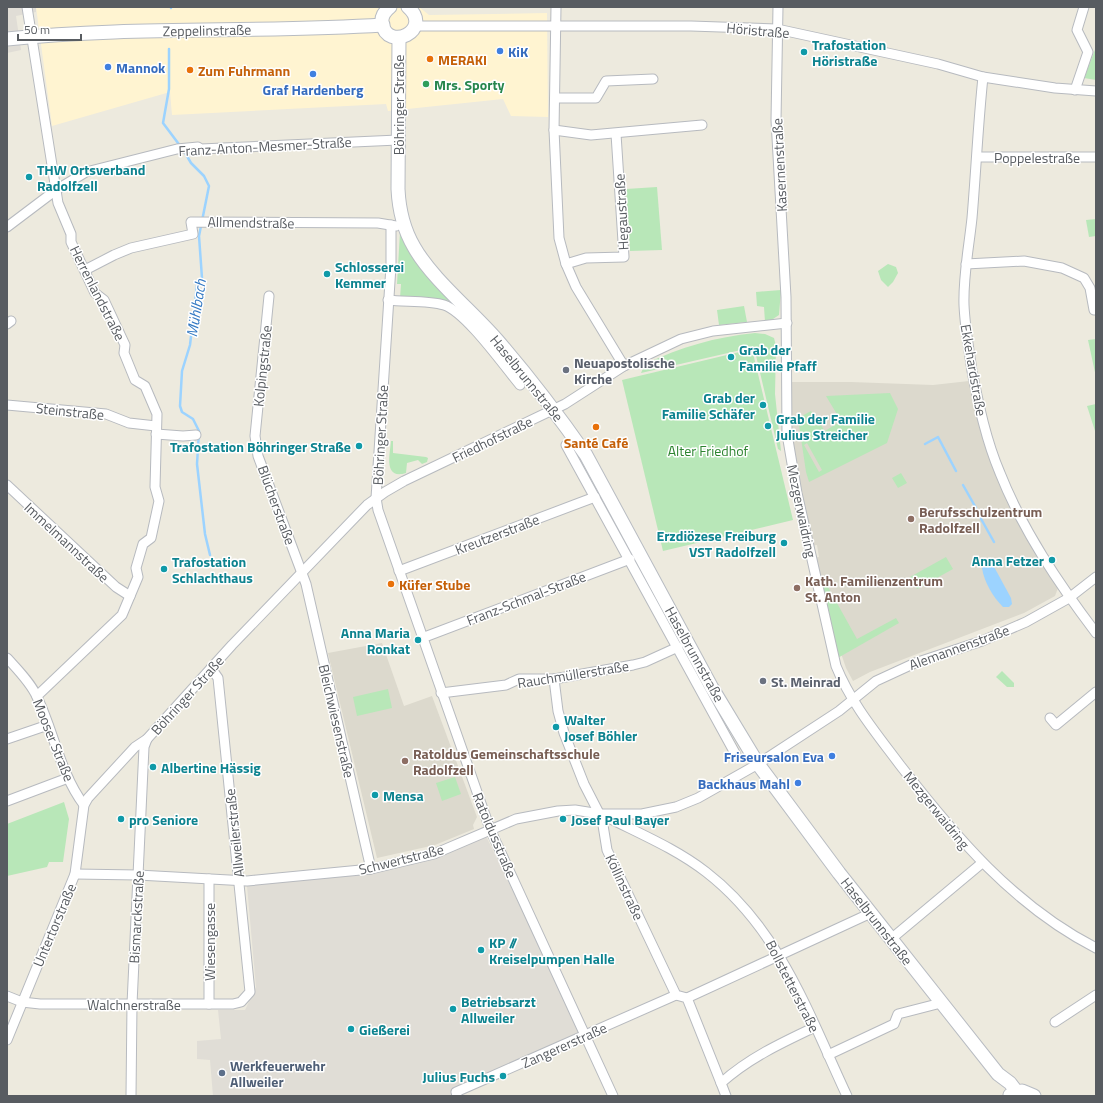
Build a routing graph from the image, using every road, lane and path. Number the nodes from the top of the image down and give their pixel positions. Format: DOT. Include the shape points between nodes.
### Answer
graph roads {
  1 [pos="27,7"];
  2 [pos="390,7"];
  3 [pos="408,7"];
  4 [pos="556,7"];
  5 [pos="778,7"];
  6 [pos="1084,7"];
  7 [pos="382,25"];
  8 [pos="415,26"];
  9 [pos="556,26"];
  10 [pos="777,29"];
  11 [pos="31,36"];
  12 [pos="399,38"];
  13 [pos="7,39"];
  14 [pos="983,77"];
  15 [pos="653,79"];
  16 [pos="1075,90"];
  17 [pos="1096,92"];
  18 [pos="555,98"];
  19 [pos="702,125"];
  20 [pos="554,130"];
  21 [pos="616,134"];
  22 [pos="398,140"];
  23 [pos="978,157"];
  24 [pos="1096,157"];
  25 [pos="56,190"];
  26 [pos="391,225"];
  27 [pos="7,227"];
  28 [pos="405,228"];
  29 [pos="566,264"];
  30 [pos="966,264"];
  31 [pos="85,270"];
  32 [pos="269,296"];
  33 [pos="388,300"];
  34 [pos="1094,310"];
  35 [pos="787,323"];
  36 [pos="624,366"];
  37 [pos="520,385"];
  38 [pos="7,405"];
  39 [pos="554,409"];
  40 [pos="156,430"];
  41 [pos="196,436"];
  42 [pos="255,436"];
  43 [pos="566,445"];
  44 [pos="7,485"];
  45 [pos="595,497"];
  46 [pos="376,498"];
  47 [pos="630,559"];
  48 [pos="399,571"];
  49 [pos="302,574"];
  50 [pos="1096,577"];
  51 [pos="130,596"];
  52 [pos="1069,598"];
  53 [pos="1096,633"];
  54 [pos="422,638"];
  55 [pos="678,647"];
  56 [pos="7,658"];
  57 [pos="211,668"];
  58 [pos="554,679"];
  59 [pos="1096,692"];
  60 [pos="441,693"];
  61 [pos="37,696"];
  62 [pos="852,700"];
  63 [pos="1050,718"];
  64 [pos="48,725"];
  65 [pos="7,739"];
  66 [pos="146,739"];
  67 [pos="736,755"];
  68 [pos="758,764"];
  69 [pos="68,778"];
  70 [pos="7,801"];
  71 [pos="84,805"];
  72 [pos="600,814"];
  73 [pos="490,829"];
  74 [pos="982,863"];
  75 [pos="371,869"];
  76 [pos="75,874"];
  77 [pos="138,875"];
  78 [pos="209,879"];
  79 [pos="238,881"];
  80 [pos="871,913"];
  81 [pos="891,939"];
  82 [pos="1096,948"];
  83 [pos="780,956"];
  84 [pos="676,994"];
  85 [pos="1096,995"];
  86 [pos="7,996"];
  87 [pos="246,998"];
  88 [pos="687,998"];
  89 [pos="22,1002"];
  90 [pos="941,1003"];
  91 [pos="132,1004"];
  92 [pos="209,1004"];
  93 [pos="1055,1022"];
  94 [pos="815,1027"];
  95 [pos="585,1036"];
  96 [pos="7,1040"];
  97 [pos="828,1055"];
  98 [pos="721,1083"];
  99 [pos="1011,1095"];
  100 [pos="131,1096"];
  101 [pos="457,1096"];
  102 [pos="613,1096"];
  103 [pos="726,1096"];
  104 [pos="847,1096"];
  105 [pos="1034,1096"];
  1 -- 11 [label="street, Herrenlandstraße"];
  2 -- 7 [label="main road" via="383,15"];
  3 -- 8 [label="main road" via="415,16"];
  4 -- 9 [label="street"];
  5 -- 10 [label="street, Kasernenstraße"];
  6 -- 16 [label="street" via="1077,30 1088,52"];
  7 -- 11 [label="main road, Zeppelinstraße"];
  7 -- 12 [label="main road" via="389,34"];
  8 -- 9 [label="street, Höristraße"];
  8 -- 12 [label="main road" via="408,35"];
  9 -- 10 [label="street, Höristraße"];
  9 -- 18 [label="street"];
  10 -- 14 [label="street, Höristraße"];
  10 -- 35 [label="street, Kasernenstraße" via="776,120"];
  11 -- 13 [label="main road, Zeppelinstraße"];
  11 -- 25 [label="street, Herrenlandstraße"];
  12 -- 22 [label="main road, Böhringer Straße"];
  14 -- 16 [label="street, Höristraße"];
  14 -- 23 [label="street, Ekkehardstraße" via="978,122"];
  15 -- 18 [label="street" via="606,81 596,98"];
  16 -- 17 [label="street, Höristraße"];
  18 -- 20 [label="street"];
  19 -- 21 [label="street"];
  20 -- 21 [label="street" via="591,135"];
  20 -- 29 [label="street" via="559,238"];
  21 -- 29 [label="street, Hegaustraße" via="624,257 586,258"];
  22 -- 25 [label="street, Franz-Anton-Mesmer-Straße" via="177,149 86,172"];
  22 -- 28 [label="main road, Böhringer Straße" via="399,205"];
  23 -- 24 [label="street, Poppelestraße"];
  23 -- 30 [label="street, Ekkehardstraße"];
  25 -- 27 [label="street, Franz-Anton-Mesmer-Straße"];
  25 -- 31 [label="street, Herrenlandstraße" via="58,203 71,234 71,242"];
  26 -- 28 [label="street"];
  26 -- 31 [label="street, Allmendstraße" via="191,222 193,234 131,248"];
  26 -- 33 [label="street, Böhringer Straße"];
  28 -- 39 [label="main road, Haselbrunnstraße" via="415,249 430,269 496,338"];
  29 -- 36 [label="street" via="576,287"];
  30 -- 34 [label="street" via="1024,261 1062,268 1084,278 1090,288"];
  30 -- 52 [label="street, Ekkehardstraße" via="966,335 983,425 1008,493 1048,566"];
  31 -- 40 [label="street, Herrenlandstraße" via="95,293 104,300 125,345 124,353 135,380 145,386 150,396 157,414"];
  32 -- 42 [label="street, Kolpingstraße"];
  33 -- 37 [label="street, Haselbrunnstraße" via="442,304 453,309"];
  33 -- 46 [label="street, Böhringer Straße"];
  35 -- 36 [label="street, Friedhofstraße" via="698,334 681,339"];
  35 -- 62 [label="street, Mezgerwaidring" via="786,412 790,454 836,666"];
  36 -- 39 [label="street, Friedhofstraße"];
  38 -- 40 [label="street, Steinstraße" via="106,414 129,424"];
  39 -- 46 [label="street, Friedhofstraße" via="404,481"];
  39 -- 68 [label="main road, Haselbrunnstraße" via="586,455 712,688"];
  40 -- 41 [label="street, Steinstraße"];
  40 -- 51 [label="street, Herrenlandstraße" via="155,487 159,501 151,538 143,544 136,568 138,577"];
  42 -- 49 [label="street, Blücherstraße" via="258,456"];
  43 -- 45 [label="street, Haselbrunnstraße"];
  44 -- 51 [label="street, Immelmannstraße" via="116,587"];
  45 -- 47 [label="street, Haselbrunnstraße"];
  45 -- 48 [label="street, Kreutzerstraße"];
  46 -- 48 [label="street, Ratoldusstraße"];
  46 -- 49 [label="street, Böhringer Straße"];
  47 -- 54 [label="street, Franz-Schmal-Straße"];
  47 -- 55 [label="street, Haselbrunnstraße"];
  48 -- 54 [label="street, Ratoldusstraße"];
  49 -- 57 [label="street, Böhringer Straße"];
  49 -- 75 [label="street, Bleichwiesenstraße"];
  50 -- 52 [label="street, Alemannenstraße"];
  51 -- 61 [label="street, Herrenlandstraße" via="122,615"];
  52 -- 53 [label="street, Ekkehardstraße"];
  52 -- 62 [label="street, Alemannenstraße" via="1002,633 896,671 868,686"];
  54 -- 60 [label="street, Ratoldusstraße"];
  55 -- 58 [label="street, Rauchmüllerstraße" via="646,662"];
  55 -- 67 [label="street, Haselbrunnstraße"];
  56 -- 61 [label="street, Mooser Straße"];
  57 -- 66 [label="street, Böhringer Straße"];
  57 -- 79 [label="street, Allweilerstraße" via="218,678"];
  58 -- 60 [label="street, Rauchmüllerstraße" via="519,679 506,686"];
  58 -- 72 [label="street, Köllinstraße" via="564,733 584,784"];
  59 -- 63 [label="street" via="1056,725"];
  60 -- 73 [label="street, Ratoldusstraße"];
  61 -- 64 [label="street, Mooser Straße"];
  62 -- 68 [label="street, Alemannenstraße"];
  62 -- 74 [label="street, Mezgerwaidring" via="929,802"];
  64 -- 65 [label="street"];
  64 -- 69 [label="street, Mooser Straße"];
  66 -- 71 [label="street, Böhringer Straße" via="135,747"];
  66 -- 77 [label="street, Bismarckstraße"];
  68 -- 72 [label="street, Schwertstraße" via="698,798 676,807 642,814"];
  68 -- 80 [label="main road, Haselbrunnstraße"];
  69 -- 70 [label="street"];
  69 -- 71 [label="street, Mooser Straße"];
  71 -- 76 [label="street, Untertorstraße"];
  72 -- 73 [label="street, Schwertstraße" via="575,810 541,814 516,819"];
  72 -- 83 [label="street, Bollstetterstraße" via="669,848 706,872 747,909"];
  72 -- 84 [label="street, Köllinstraße" via="607,850"];
  73 -- 75 [label="street, Schwertstraße" via="434,854"];
  73 -- 95 [label="street, Ratoldusstraße"];
  74 -- 81 [label="street"];
  74 -- 82 [label="street, Mezgerwaidring" via="1037,910"];
  75 -- 79 [label="street, Schwertstraße"];
  76 -- 77 [label="street, Schwertstraße"];
  76 -- 89 [label="street, Untertorstraße"];
  77 -- 78 [label="street, Schwertstraße"];
  77 -- 91 [label="street, Bismarckstraße"];
  78 -- 79 [label="street, Schwertstraße"];
  78 -- 92 [label="street, Wiesengasse"];
  79 -- 87 [label="street, Allweilerstraße" via="250,983 250,992"];
  80 -- 81 [label="main road, Haselbrunnstraße"];
  80 -- 83 [label="street"];
  81 -- 90 [label="main road, Haselbrunnstraße"];
  83 -- 88 [label="street"];
  83 -- 94 [label="street, Bollstetterstraße"];
  84 -- 88 [label="street"];
  84 -- 95 [label="street, Zangererstraße"];
  85 -- 93 [label="street"];
  86 -- 89 [label="street, Walchnerstraße"];
  87 -- 92 [label="street, Walchnerstraße" via="233,1004"];
  88 -- 98 [label="street"];
  89 -- 91 [label="street, Walchnerstraße"];
  89 -- 96 [label="street, Untertorstraße"];
  90 -- 97 [label="street" via="898,1014 892,1025"];
  90 -- 99 [label="main road, Haselbrunnstraße" via="998,1074"];
  91 -- 92 [label="street, Walchnerstraße"];
  91 -- 100 [label="street, Bismarckstraße"];
  94 -- 97 [label="street, Bollstetterstraße"];
  94 -- 98 [label="street" via="741,1065"];
  95 -- 101 [label="street, Zangererstraße" via="456,1092"];
  95 -- 102 [label="street, Ratoldusstraße"];
  97 -- 104 [label="street, Bollstetterstraße"];
  98 -- 103 [label="street"];
  99 -- 105 [label="main road" via="1027,1092"];
}
